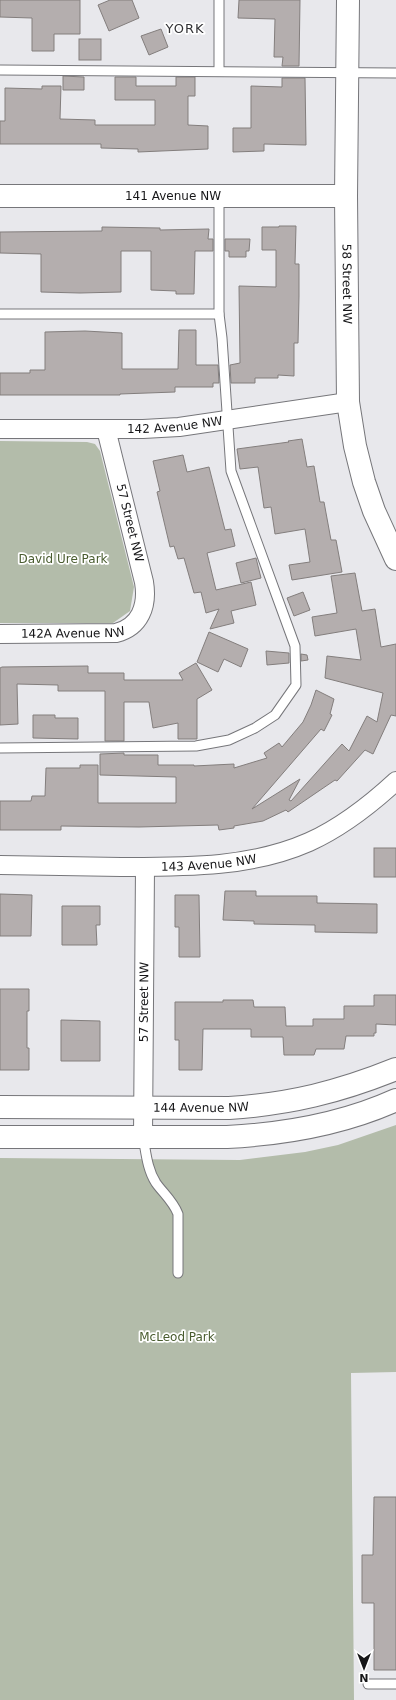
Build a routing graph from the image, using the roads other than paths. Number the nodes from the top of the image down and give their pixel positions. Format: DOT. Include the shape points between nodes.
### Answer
graph roads {
  1 [pos="219,0"];
  2 [pos="348,0"];
  3 [pos="0,70"];
  4 [pos="219,71"];
  5 [pos="347,73"];
  6 [pos="396,73"];
  7 [pos="0,196"];
  8 [pos="219,196"];
  9 [pos="346,196"];
  10 [pos="0,314"];
  11 [pos="219,314"];
  12 [pos="348,402"];
  13 [pos="228,420"];
  14 [pos="0,429"];
  15 [pos="106,429"];
  16 [pos="396,559"];
  17 [pos="140,617"];
  18 [pos="0,634"];
  19 [pos="0,748"];
  20 [pos="396,781"];
  21 [pos="0,866"];
  22 [pos="145,867"];
  23 [pos="396,1069"];
  24 [pos="396,1100"];
  25 [pos="0,1107"];
  26 [pos="143,1108"];
  27 [pos="0,1137"];
  28 [pos="143,1137"];
  29 [pos="178,1272"];
  30 [pos="368,1684"];
  31 [pos="396,1684"];
  1 -- 4 [label="lane"];
  2 -- 5 [label="street, 58 Street NW"];
  3 -- 4 [label="lane"];
  4 -- 5 [label="lane"];
  5 -- 6 [label="lane"];
  5 -- 9 [label="street, 58 Street NW"];
  7 -- 8 [label="street, 141 Avenue NW"];
  8 -- 9 [label="street, 141 Avenue NW"];
  8 -- 11 [label="lane"];
  9 -- 12 [label="street, 58 Street NW"];
  10 -- 11 [label="lane"];
  11 -- 13 [label="lane"];
  12 -- 13 [label="street, 142 Avenue NW"];
  12 -- 16 [label="street, 58 Street NW" via="364,482"];
  13 -- 15 [label="street, 142 Avenue NW" via="167,428"];
  13 -- 19 [label="lane" via="231,471 295,646 296,685 276,715 229,740 196,746"];
  14 -- 15 [label="street, 142 Avenue NW"];
  15 -- 17 [label="street, 57 Street NW" via="144,582 145,604"];
  17 -- 18 [label="street, 142A Avenue NW" via="130,628 116,633"];
  20 -- 22 [label="street, 143 Avenue NW" via="350,819 309,842 288,850 220,865"];
  21 -- 22 [label="street, 143 Avenue NW"];
  22 -- 26 [label="street, 57 Street NW"];
  23 -- 26 [label="street, 144 Avenue NW" via="348,1088 275,1104 229,1108"];
  24 -- 28 [label="street" via="337,1120 291,1131 227,1137"];
  25 -- 26 [label="street, 144 Avenue NW"];
  26 -- 28 [label="street, 57 Street NW"];
  27 -- 28 [label="street"];
  28 -- 29 [label="lane" via="151,1172 176,1207 178,1214"];
  30 -- 31 [label="lane"];
}
